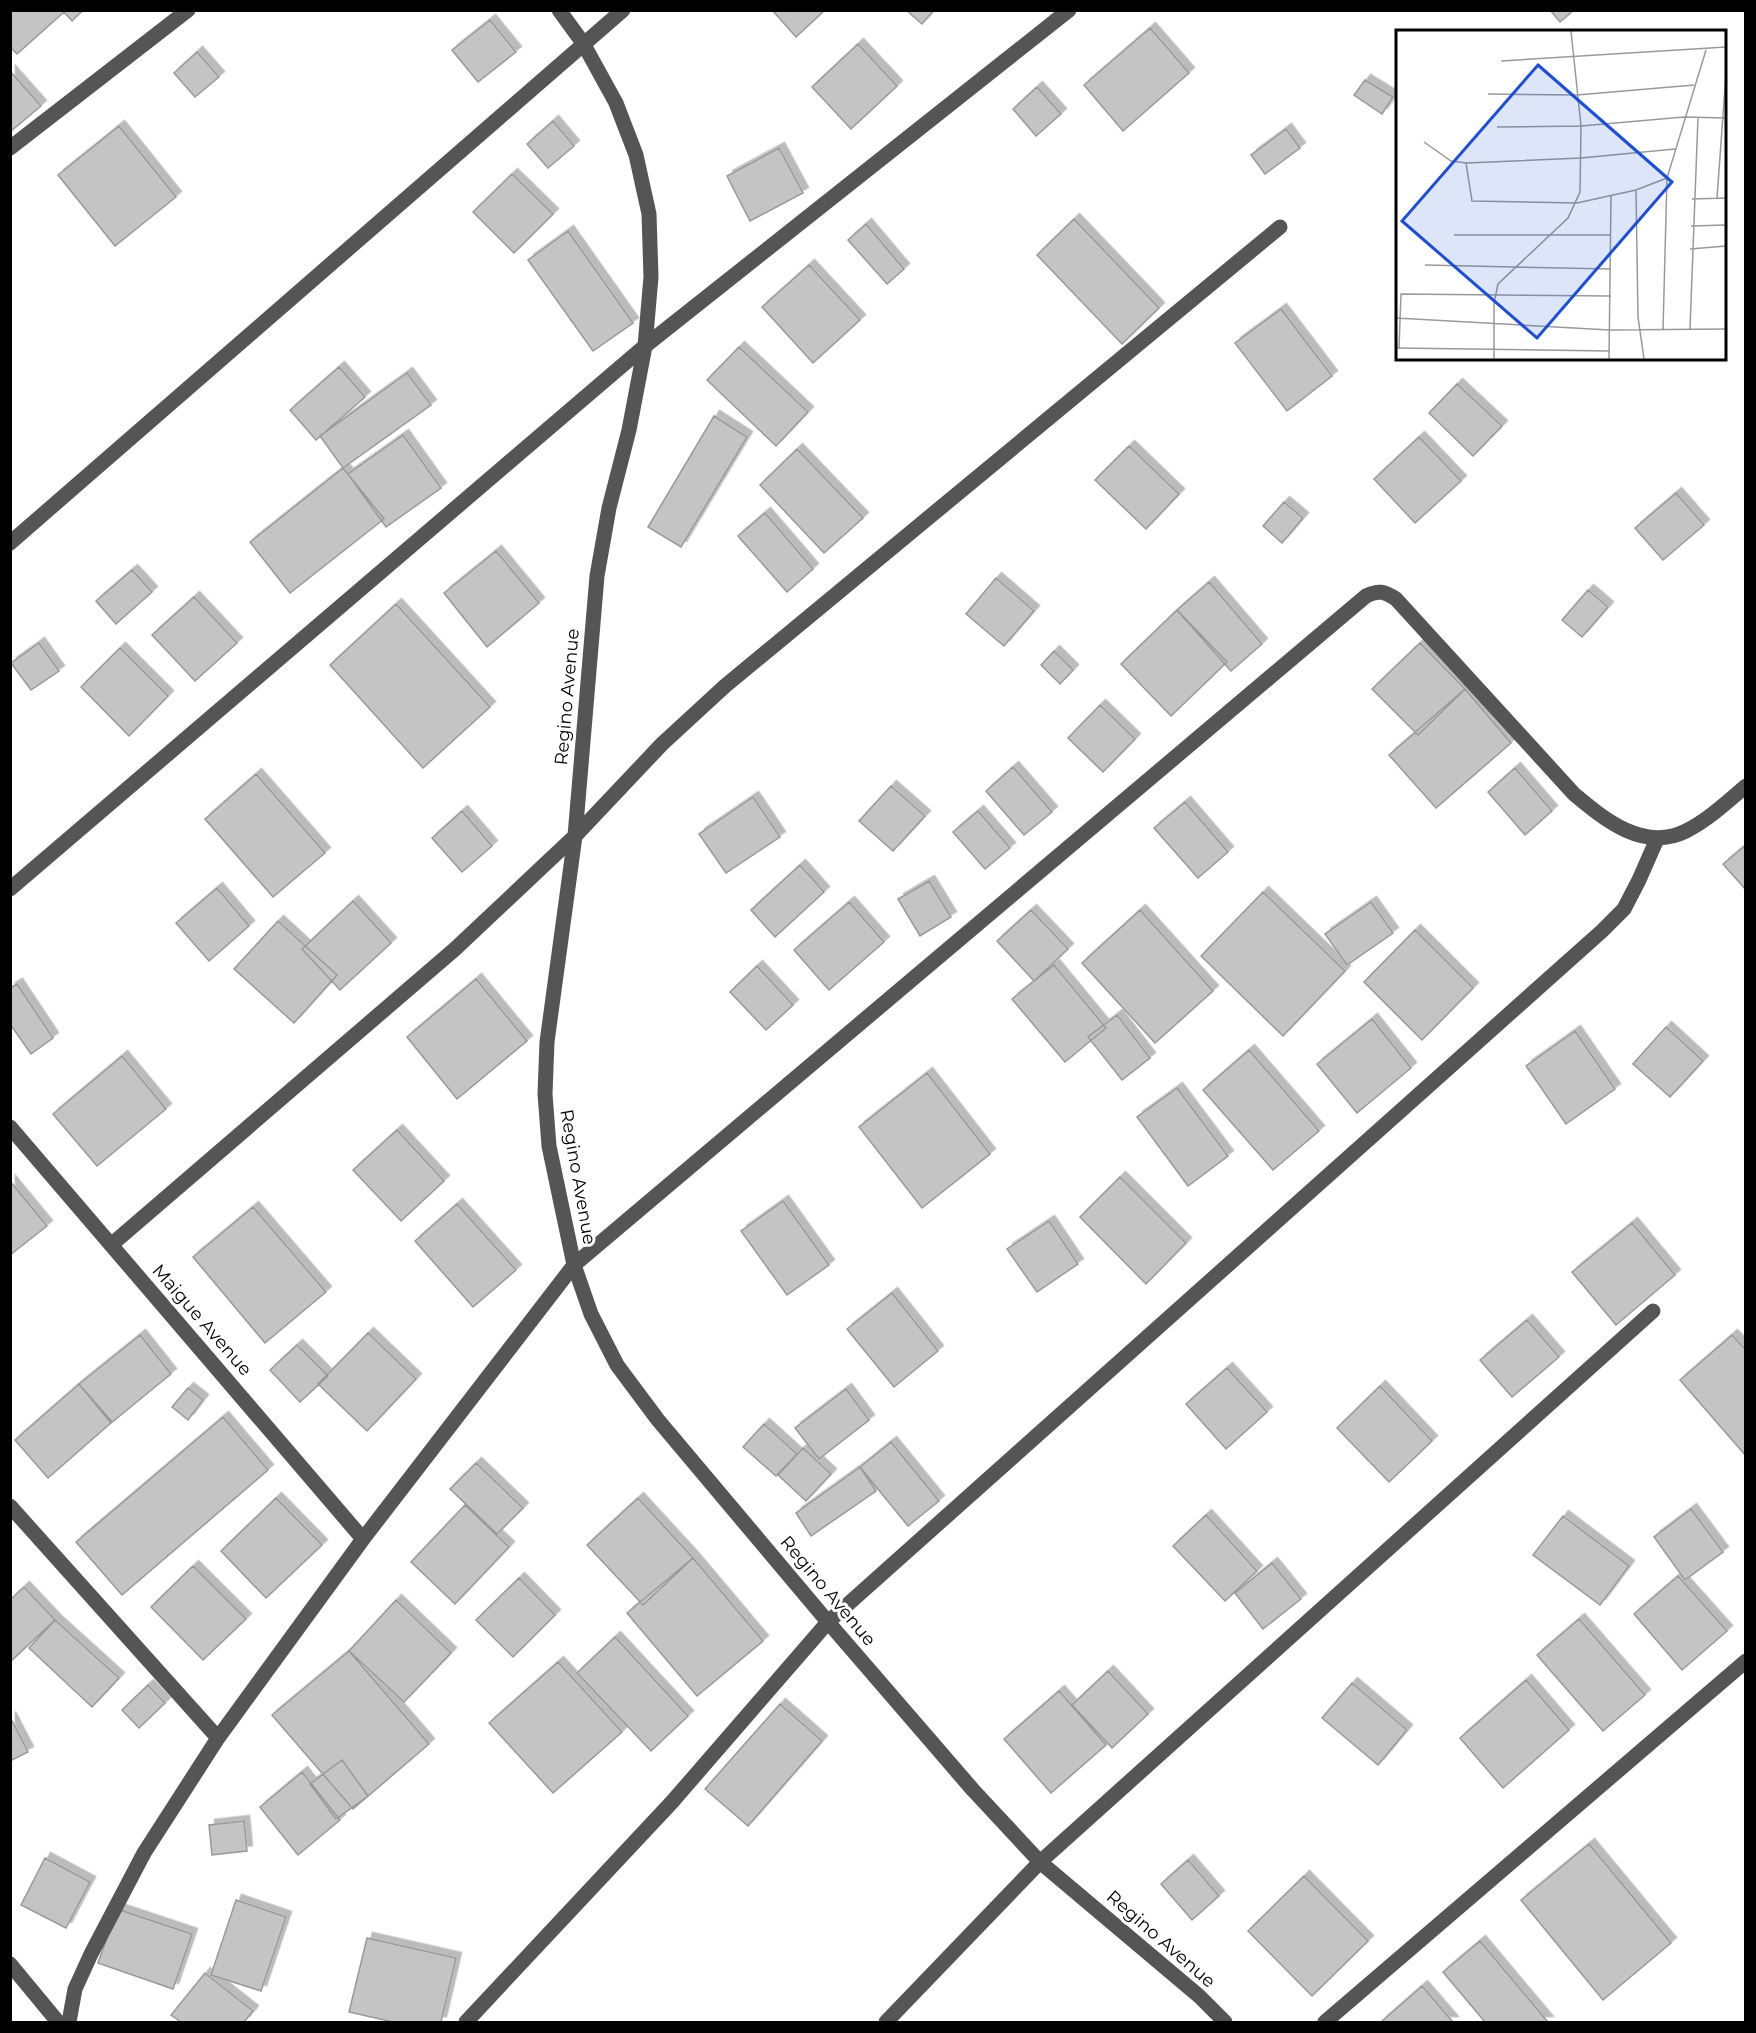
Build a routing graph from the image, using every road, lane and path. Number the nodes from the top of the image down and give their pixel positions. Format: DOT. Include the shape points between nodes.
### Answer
graph roads {
  1 [pos="188,10"];
  2 [pos="559,10"];
  3 [pos="623,10"];
  4 [pos="1069,10"];
  5 [pos="583,44"];
  6 [pos="10,148"];
  7 [pos="1280,227"];
  8 [pos="645,346"];
  9 [pos="10,543"];
  10 [pos="1746,786"];
  11 [pos="574,836"];
  12 [pos="1657,838"];
  13 [pos="10,889"];
  14 [pos="10,1127"];
  15 [pos="111,1245"];
  16 [pos="574,1265"];
  17 [pos="1653,1311"];
  18 [pos="10,1506"];
  19 [pos="363,1539"];
  20 [pos="828,1622"];
  21 [pos="1746,1661"];
  22 [pos="218,1738"];
  23 [pos="1040,1862"];
  24 [pos="10,1964"];
  25 [pos="58,2022"];
  26 [pos="69,2022"];
  27 [pos="466,2022"];
  28 [pos="886,2022"];
  29 [pos="1225,2022"];
  30 [pos="1325,2022"];
  1 -- 6 [label="street"];
  2 -- 5 [label="street, Regino Avenue"];
  3 -- 5 [label="street"];
  4 -- 8 [label="street"];
  5 -- 8 [label="street, Regino Avenue" via="616,103 636,155 650,214 651,277"];
  5 -- 9 [label="street"];
  7 -- 11 [label="street" via="725,686 662,744"];
  8 -- 11 [label="street, Regino Avenue" via="597,576"];
  8 -- 13 [label="street"];
  10 -- 12 [label="street" via="1685,832"];
  11 -- 15 [label="street" via="455,949"];
  11 -- 16 [label="street, Regino Avenue" via="547,1042 545,1094 549,1146"];
  12 -- 16 [label="street" via="1612,824 1574,794 1396,599 1375,591"];
  12 -- 20 [label="street" via="1624,909 1602,931"];
  14 -- 15 [label="street, Maigue Avenue"];
  15 -- 19 [label="street, Maigue Avenue"];
  16 -- 19 [label="street"];
  16 -- 20 [label="street, Regino Avenue" via="591,1314 617,1365 658,1420"];
  17 -- 23 [label="street"];
  18 -- 22 [label="street"];
  19 -- 22 [label="street"];
  20 -- 23 [label="street, Regino Avenue"];
  20 -- 27 [label="street" via="672,1802"];
  21 -- 30 [label="street"];
  22 -- 26 [label="street" via="144,1852 75,1989"];
  23 -- 28 [label="street"];
  23 -- 29 [label="street, Regino Avenue"];
  24 -- 25 [label="street"];
}
